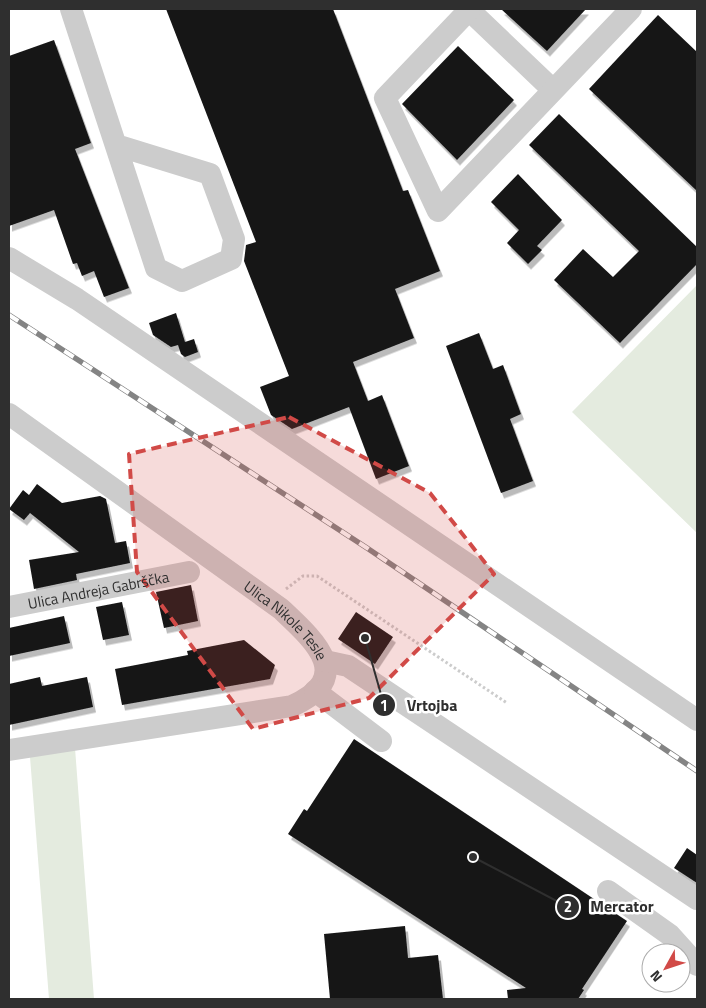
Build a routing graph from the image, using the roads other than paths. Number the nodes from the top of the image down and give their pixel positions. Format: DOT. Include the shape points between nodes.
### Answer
graph roads {
  1 [pos="71,9"];
  2 [pos="468,9"];
  3 [pos="631,9"];
  4 [pos="553,90"];
  5 [pos="116,144"];
  6 [pos="9,258"];
  7 [pos="9,414"];
  8 [pos="189,572"];
  9 [pos="9,607"];
  10 [pos="325,661"];
  11 [pos="377,686"];
  12 [pos="315,691"];
  13 [pos="401,720"];
  14 [pos="697,720"];
  15 [pos="381,741"];
  16 [pos="9,750"];
  17 [pos="608,891"];
  18 [pos="697,900"];
  19 [pos="697,965"];
  1 -- 5 [label="street"];
  2 -- 4 [label="street"];
  2 -- 4 [label="street" via="385,98 438,211"];
  3 -- 4 [label="street"];
  5 -- 5 [label="street" via="156,268 182,281 231,259 234,239 210,174"];
  6 -- 14 [label="street" via="77,299"];
  7 -- 10 [label="street, Ulica Nikole Tesle" via="272,602 314,640"];
  8 -- 9 [label="street, Ulica Andreja Gabrščka"];
  10 -- 11 [label="street" via="348,666"];
  10 -- 12 [label="street, Ulica Nikole Tesle" via="324,681"];
  11 -- 13 [label="street"];
  11 -- 18 [label="street"];
  12 -- 15 [label="street"];
  12 -- 16 [label="street" via="309,698 292,706"];
  17 -- 19 [label="street" via="670,935"];
}
